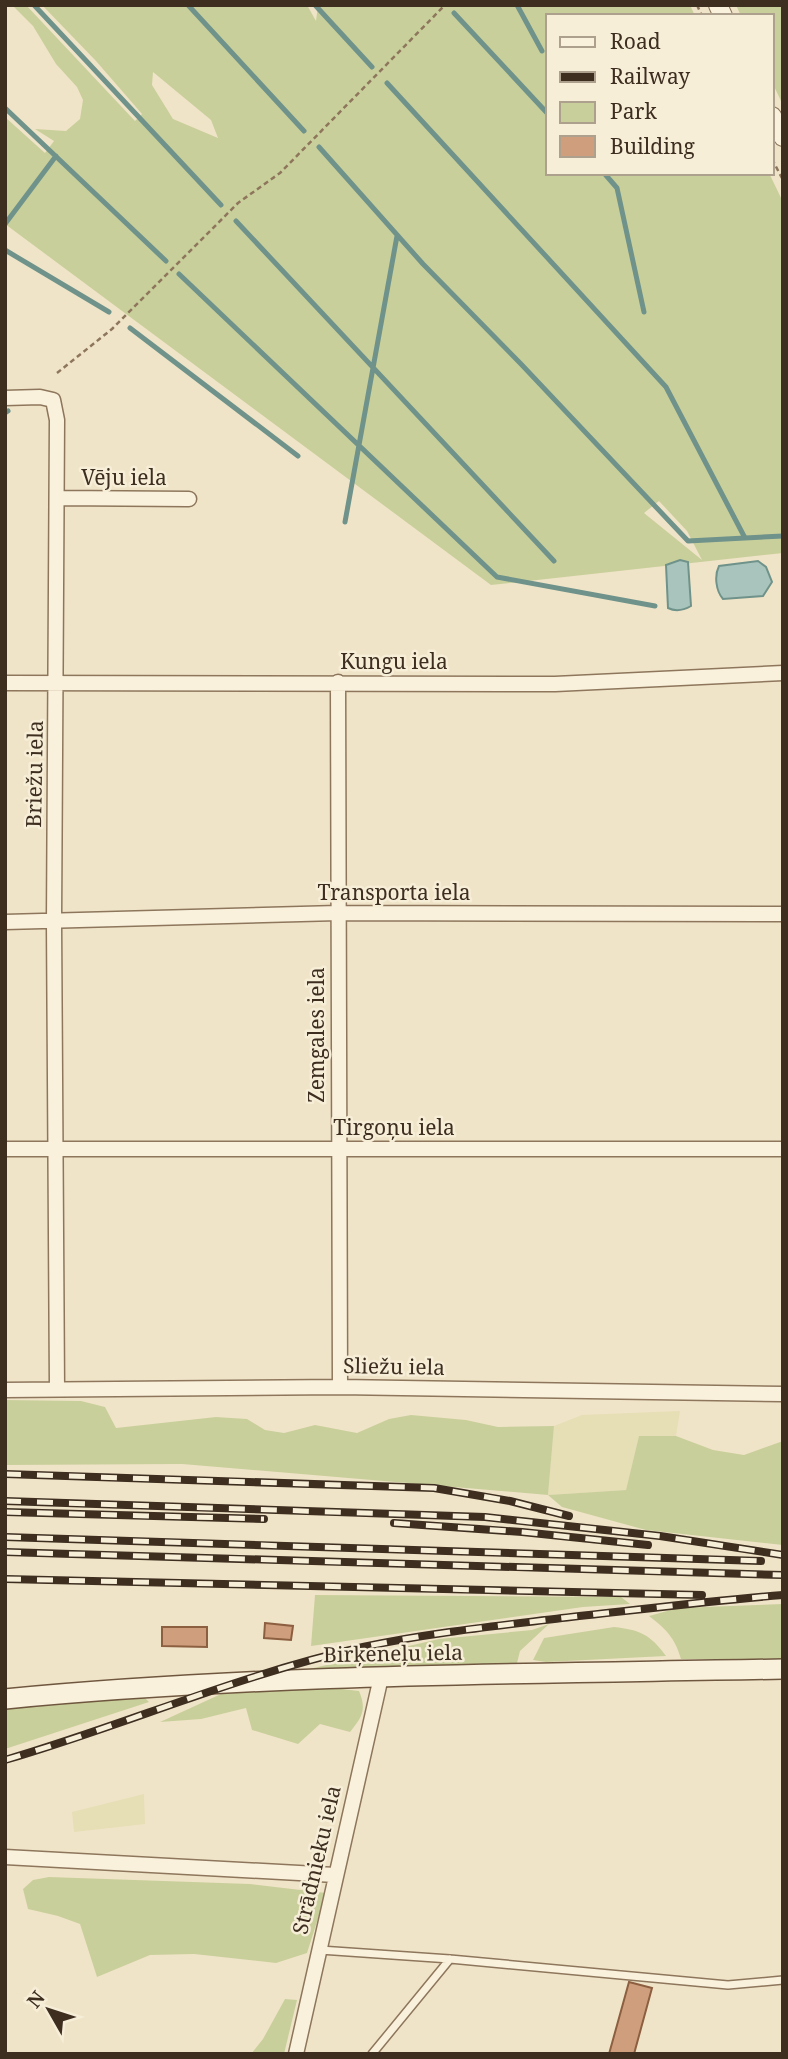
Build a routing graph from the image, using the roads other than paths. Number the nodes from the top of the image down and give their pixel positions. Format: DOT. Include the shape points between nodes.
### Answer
graph roads {
  1 [pos="774,120"];
  2 [pos="783,137"];
  3 [pos="5,398"];
  4 [pos="58,498"];
  5 [pos="189,499"];
  6 [pos="783,673"];
  7 [pos="57,682"];
  8 [pos="338,682"];
  9 [pos="5,683"];
  10 [pos="338,913"];
  11 [pos="783,914"];
  12 [pos="5,922"];
  13 [pos="54,922"];
  14 [pos="56,1148"];
  15 [pos="5,1149"];
  16 [pos="783,1149"];
  17 [pos="338,1150"];
  18 [pos="340,1387"];
  19 [pos="57,1389"];
  20 [pos="5,1390"];
  21 [pos="783,1394"];
  22 [pos="783,1669"];
  23 [pos="381,1677"];
  24 [pos="5,1699"];
  25 [pos="5,1857"];
  26 [pos="335,1875"];
  27 [pos="318,1950"];
  28 [pos="450,1959"];
  29 [pos="783,1980"];
  30 [pos="296,2054"];
  31 [pos="372,2054"];
  1 -- 2 [label="street"];
  3 -- 4 [label="street, Briežu iela" via="54,400"];
  4 -- 5 [label="street, Vēju iela"];
  4 -- 7 [label="street, Briežu iela"];
  6 -- 8 [label="street, Kungu iela" via="555,684"];
  7 -- 8 [label="street, Kungu iela"];
  7 -- 9 [label="street, Kungu iela"];
  7 -- 13 [label="street, Briežu iela"];
  8 -- 10 [label="street, Zemgales iela"];
  10 -- 11 [label="street, Transporta iela"];
  10 -- 13 [label="street, Transporta iela"];
  10 -- 17 [label="street, Zemgales iela"];
  12 -- 13 [label="street, Transporta iela"];
  13 -- 14 [label="street, Briežu iela"];
  14 -- 15 [label="street, Tirgoņu iela"];
  14 -- 17 [label="street, Tirgoņu iela"];
  14 -- 19 [label="street, Briežu iela"];
  16 -- 17 [label="street, Tirgoņu iela"];
  17 -- 18 [label="street, Zemgales iela"];
  18 -- 19 [label="street, Sliežu iela"];
  18 -- 21 [label="street, Sliežu iela"];
  19 -- 20 [label="street, Sliežu iela"];
  22 -- 23 [label="main road, Birķeneļu iela"];
  23 -- 24 [label="main road, Birķeneļu iela" via="126,1687"];
  23 -- 26 [label="street, Strādnieku iela"];
  25 -- 26 [label="street"];
  26 -- 27 [label="street, Strādnieku iela"];
  27 -- 28 [label="lane"];
  27 -- 30 [label="street, Strādnieku iela"];
  28 -- 29 [label="lane" via="728,1985"];
  28 -- 31 [label="lane"];
}
